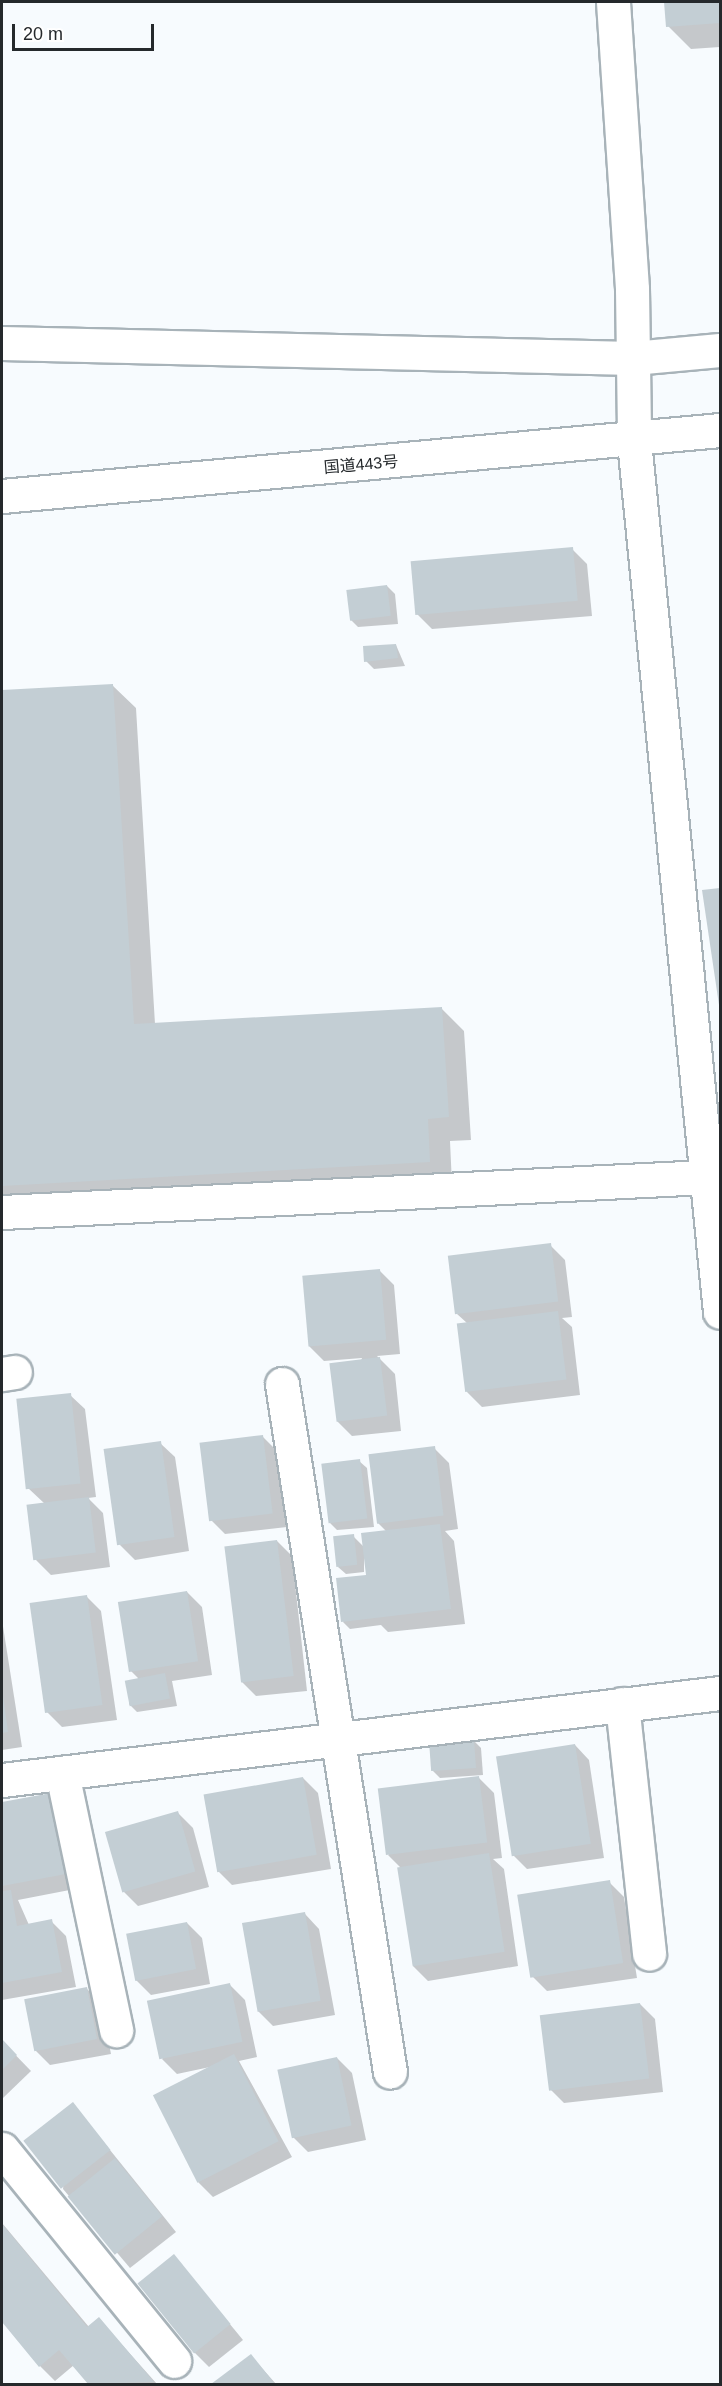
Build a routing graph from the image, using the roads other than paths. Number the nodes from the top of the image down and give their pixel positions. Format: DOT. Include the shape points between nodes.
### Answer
graph roads {
  1 [pos="613,2"];
  2 [pos="2,343"];
  3 [pos="720,350"];
  4 [pos="633,358"];
  5 [pos="720,430"];
  6 [pos="634,441"];
  7 [pos="2,496"];
  8 [pos="705,1177"];
  9 [pos="2,1212"];
  10 [pos="720,1312"];
  11 [pos="282,1384"];
  12 [pos="720,1693"];
  13 [pos="622,1704"];
  14 [pos="337,1738"];
  15 [pos="62,1773"];
  16 [pos="2,1780"];
  17 [pos="650,1954"];
  18 [pos="116,2030"];
  19 [pos="390,2072"];
  20 [pos="2,2149"];
  21 [pos="174,2361"];
  1 -- 4 [label="main road"];
  2 -- 4 [label="main road"];
  3 -- 4 [label="main road"];
  4 -- 6 [label="main road"];
  5 -- 6 [label="main road, 国道443号"];
  6 -- 7 [label="main road, 国道443号"];
  6 -- 8 [label="main road"];
  8 -- 9 [label="main road"];
  8 -- 10 [label="main road"];
  11 -- 14 [label="main road"];
  12 -- 13 [label="main road"];
  13 -- 14 [label="main road"];
  13 -- 17 [label="main road"];
  14 -- 15 [label="main road"];
  14 -- 19 [label="main road"];
  15 -- 16 [label="main road"];
  15 -- 18 [label="main road"];
  20 -- 21 [label="main road"];
}
